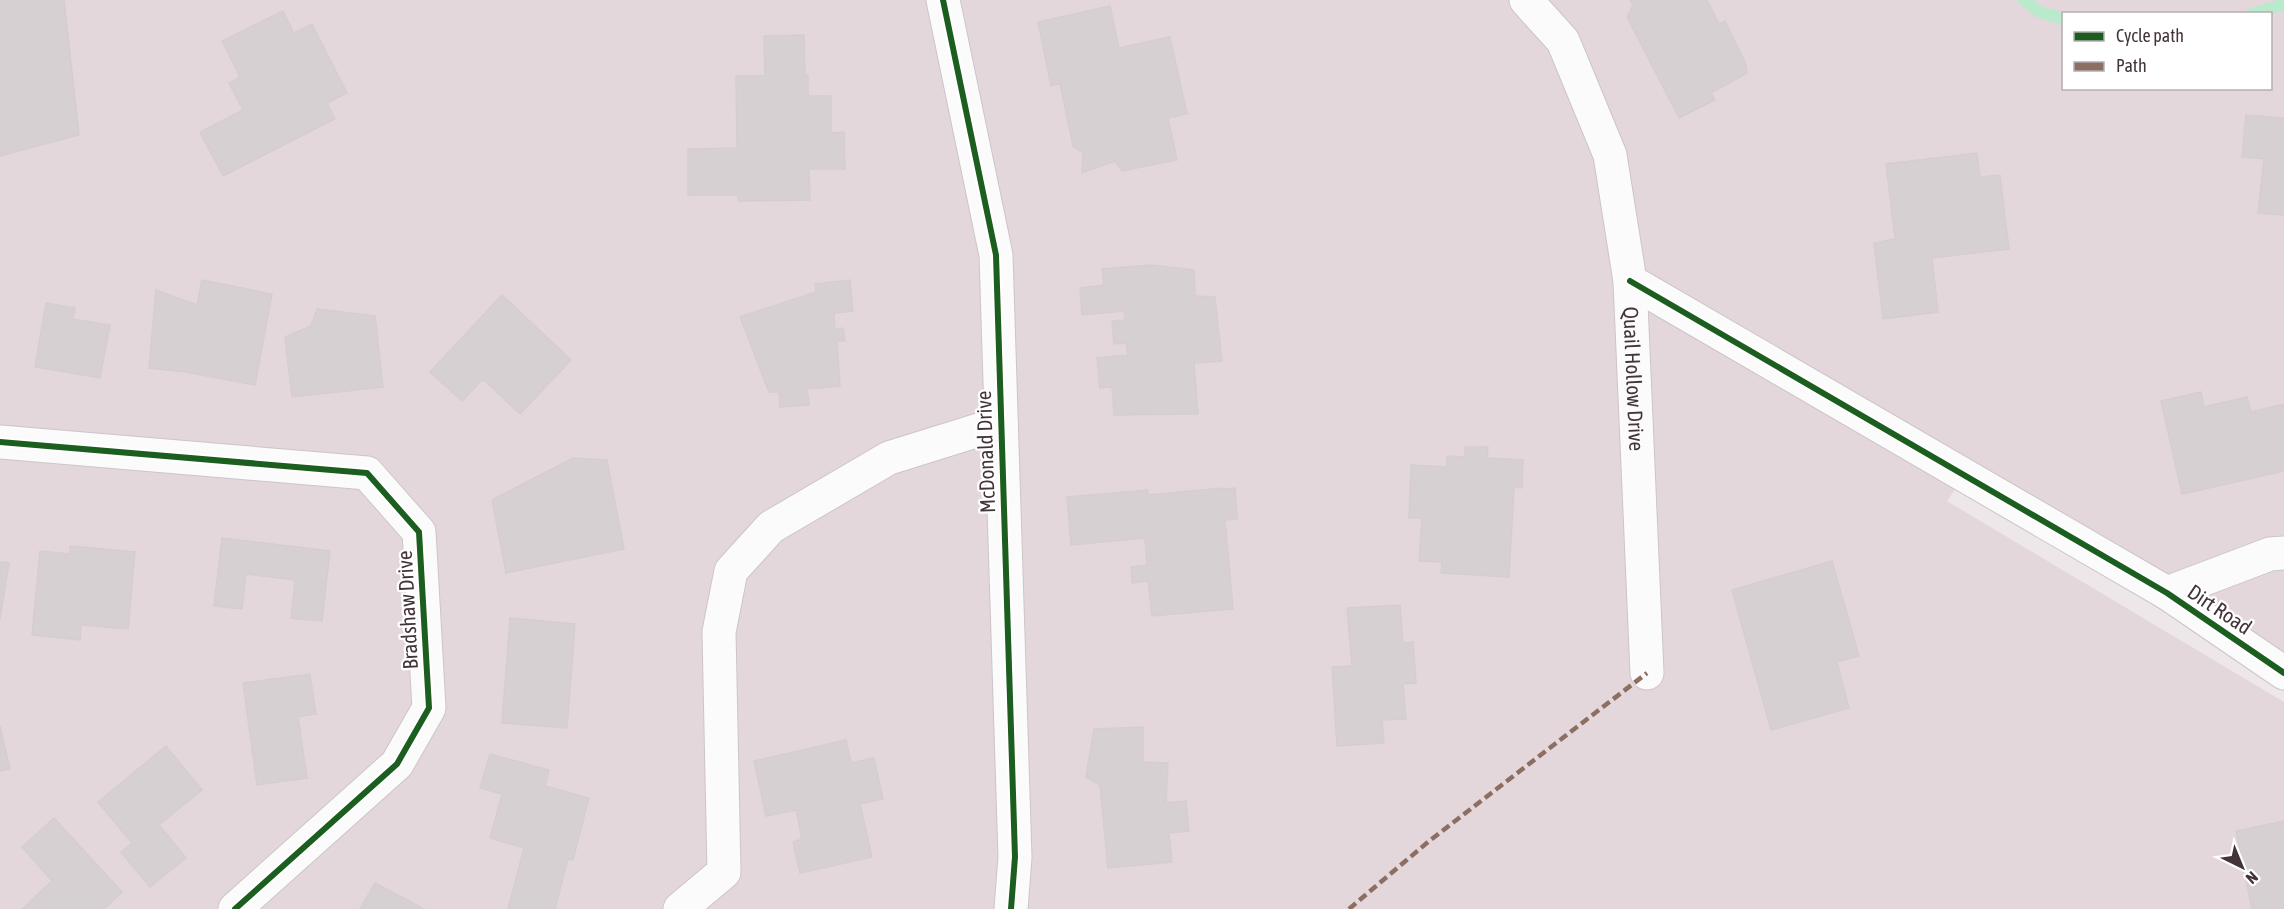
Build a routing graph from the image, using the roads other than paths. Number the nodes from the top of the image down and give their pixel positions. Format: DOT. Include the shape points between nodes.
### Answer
graph roads {
  1 [pos="943,0"];
  2 [pos="1526,0"];
  3 [pos="1630,281"];
  4 [pos="1001,423"];
  5 [pos="0,442"];
  6 [pos="2284,553"];
  7 [pos="2167,593"];
  8 [pos="2284,673"];
  9 [pos="1647,674"];
  10 [pos="235,909"];
  11 [pos="680,909"];
  12 [pos="1011,909"];
  1 -- 4 [label="street, McDonald Drive" via="996,255"];
  2 -- 3 [label="street, Quail Hollow Drive" via="1563,41 1610,154"];
  3 -- 7 [label="street, Dirt Road"];
  3 -- 9 [label="street, Quail Hollow Drive"];
  4 -- 11 [label="street" via="889,458 771,527 731,571 719,632 724,872"];
  4 -- 12 [label="street, McDonald Drive" via="1015,856"];
  5 -- 10 [label="street, Bradshaw Drive" via="368,473 419,532 429,708 397,764"];
  6 -- 7 [label="street" via="2270,554"];
  7 -- 8 [label="street, Dirt Road"];
}
